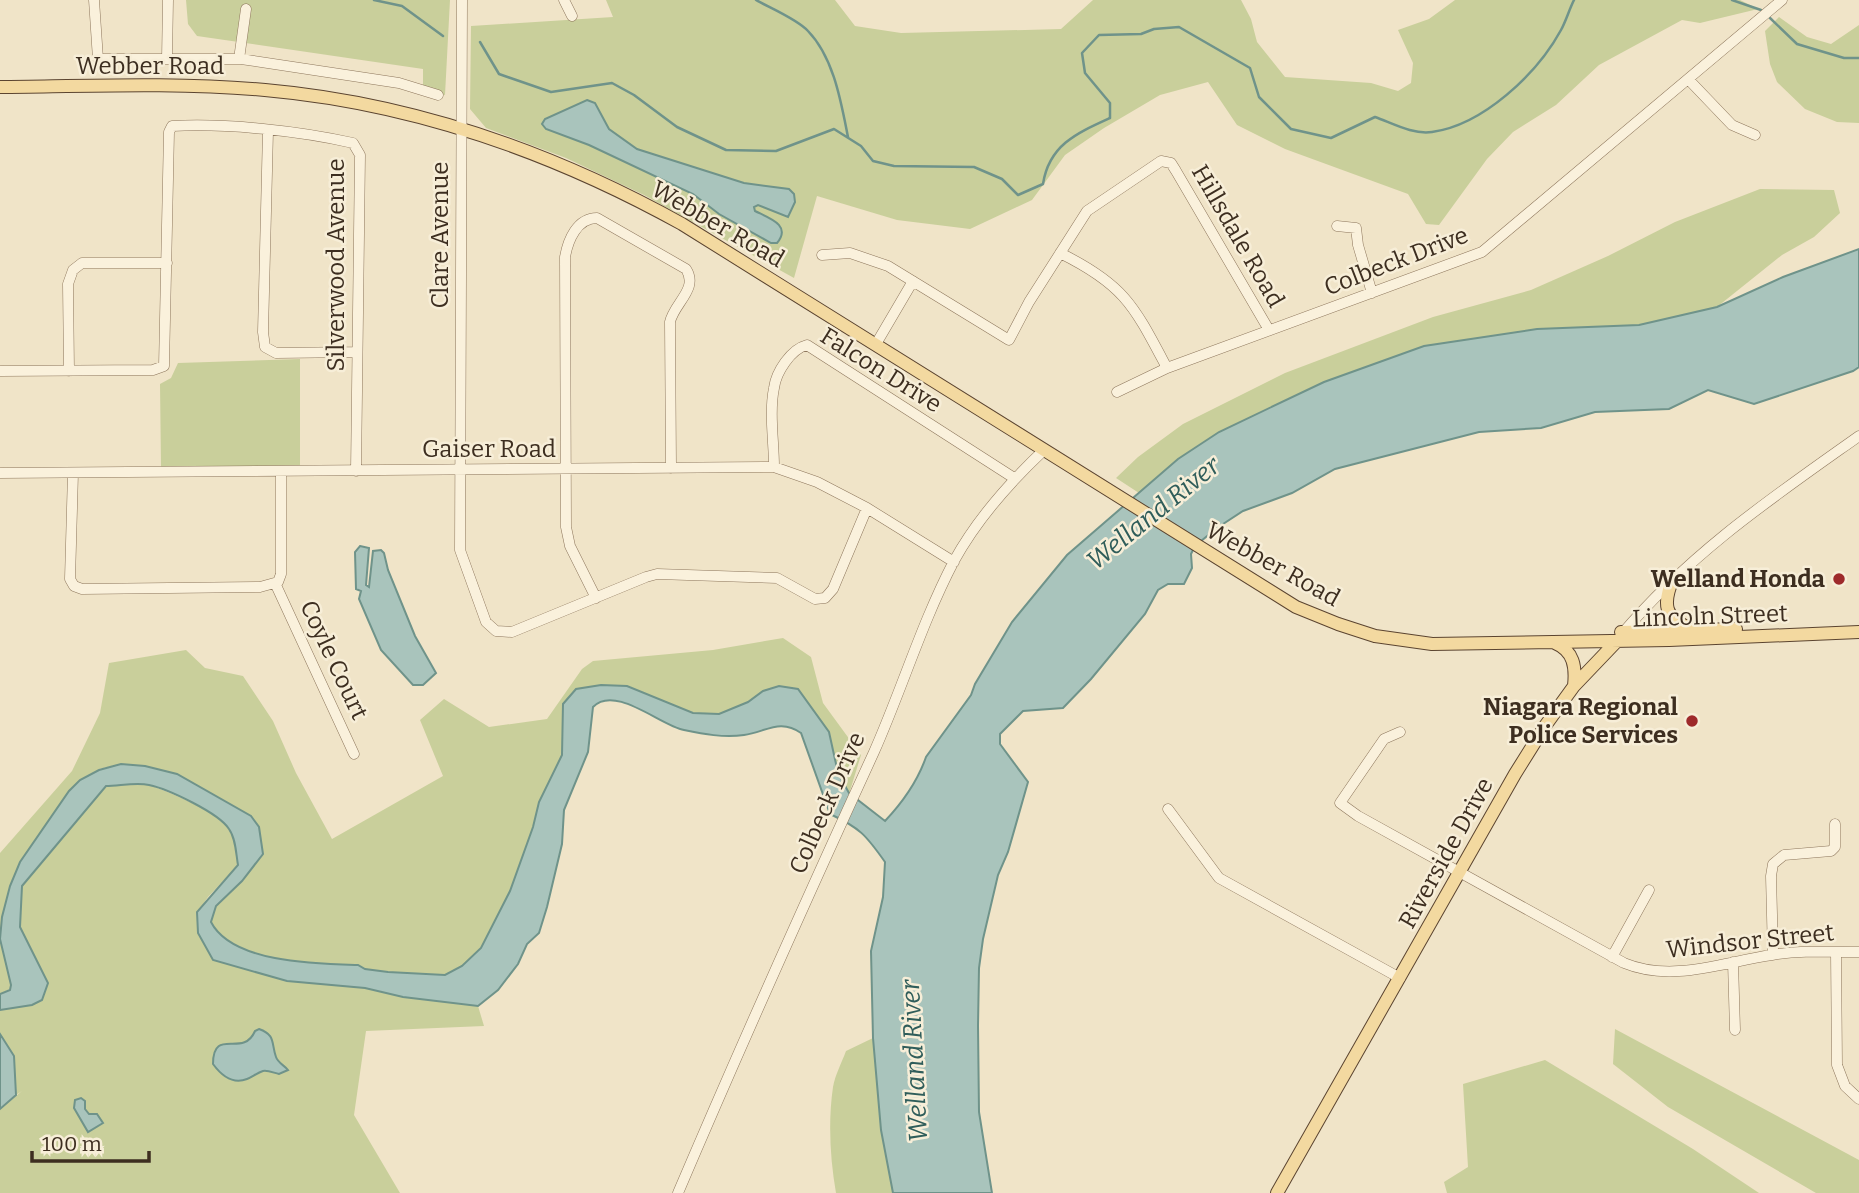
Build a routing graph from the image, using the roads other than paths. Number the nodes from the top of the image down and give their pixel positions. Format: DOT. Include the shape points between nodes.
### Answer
graph roads {
  1 [pos="94,0"];
  2 [pos="167,0"];
  3 [pos="462,0"];
  4 [pos="564,0"];
  5 [pos="1782,0"];
  6 [pos="246,9"];
  7 [pos="572,16"];
  8 [pos="167,59"];
  9 [pos="239,60"];
  10 [pos="1688,79"];
  11 [pos="0,87"];
  12 [pos="438,95"];
  13 [pos="461,130"];
  14 [pos="268,131"];
  15 [pos="1755,135"];
  16 [pos="1337,226"];
  17 [pos="1060,253"];
  18 [pos="822,255"];
  19 [pos="167,263"];
  20 [pos="914,281"];
  21 [pos="1372,293"];
  22 [pos="1269,330"];
  23 [pos="876,344"];
  24 [pos="358,352"];
  25 [pos="1167,368"];
  26 [pos="0,371"];
  27 [pos="69,371"];
  28 [pos="1117,392"];
  29 [pos="1859,436"];
  30 [pos="1044,450"];
  31 [pos="774,467"];
  32 [pos="671,468"];
  33 [pos="567,469"];
  34 [pos="460,470"];
  35 [pos="281,471"];
  36 [pos="356,471"];
  37 [pos="72,473"];
  38 [pos="0,474"];
  39 [pos="1014,478"];
  40 [pos="867,508"];
  41 [pos="954,562"];
  42 [pos="1673,579"];
  43 [pos="275,583"];
  44 [pos="596,598"];
  45 [pos="1338,624"];
  46 [pos="1698,628"];
  47 [pos="1859,632"];
  48 [pos="1806,633"];
  49 [pos="1620,636"];
  50 [pos="1550,642"];
  51 [pos="1574,686"];
  52 [pos="1400,732"];
  53 [pos="354,754"];
  54 [pos="1168,809"];
  55 [pos="1835,824"];
  56 [pos="1460,872"];
  57 [pos="1649,890"];
  58 [pos="1859,951"];
  59 [pos="1836,952"];
  60 [pos="1773,954"];
  61 [pos="1612,957"];
  62 [pos="1733,962"];
  63 [pos="1400,978"];
  64 [pos="1735,1030"];
  65 [pos="1859,1099"];
  66 [pos="678,1193"];
  67 [pos="1277,1193"];
  1 -- 8 [label="street" via="98,59"];
  2 -- 8 [label="street"];
  3 -- 13 [label="street, Clare Avenue"];
  4 -- 7 [label="street"];
  5 -- 10 [label="street, Colbeck Drive"];
  6 -- 9 [label="street"];
  8 -- 9 [label="street"];
  9 -- 12 [label="street" via="399,83"];
  10 -- 15 [label="street" via="1732,125"];
  10 -- 21 [label="street, Colbeck Drive" via="1482,253"];
  11 -- 13 [label="main road, Webber Road" via="267,90 359,104"];
  13 -- 23 [label="main road, Webber Road" via="532,153 649,206"];
  13 -- 34 [label="street, Clare Avenue"];
  14 -- 19 [label="street, Silverwood Avenue" via="171,128"];
  14 -- 24 [label="street, Silverwood Avenue" via="345,141 358,148"];
  14 -- 24 [label="street" via="265,347 276,353"];
  16 -- 21 [label="street" via="1356,228"];
  17 -- 20 [label="street, Hillsdale Road" via="1009,340"];
  17 -- 22 [label="street, Hillsdale Road" via="1087,211 1166,161"];
  17 -- 25 [label="street" via="1089,267 1126,297"];
  18 -- 20 [label="street, Hillsdale Road" via="861,255"];
  19 -- 27 [label="street" via="82,263 74,270 68,284"];
  19 -- 27 [label="street, Silverwood Avenue" via="164,366"];
  20 -- 23 [label="street"];
  21 -- 22 [label="street, Colbeck Drive"];
  22 -- 25 [label="street, Colbeck Drive"];
  23 -- 30 [label="main road, Webber Road"];
  24 -- 36 [label="street, Silverwood Avenue"];
  25 -- 28 [label="street, Colbeck Drive"];
  26 -- 27 [label="street, Silverwood Avenue"];
  29 -- 42 [label="street, Riverside Drive" via="1728,530"];
  30 -- 39 [label="street, Colbeck Drive"];
  30 -- 45 [label="main road, Webber Road" via="1296,607"];
  31 -- 32 [label="street, Gaiser Road"];
  31 -- 39 [label="street, Falcon Drive" via="774,385 792,353 807,345"];
  31 -- 40 [label="street, Gaiser Road" via="817,482"];
  32 -- 33 [label="street, Gaiser Road"];
  32 -- 33 [label="street" via="670,323 691,284 690,275 642,243 590,218 569,240 565,257"];
  33 -- 34 [label="street, Gaiser Road"];
  33 -- 44 [label="street" via="568,537"];
  34 -- 36 [label="street, Gaiser Road"];
  34 -- 44 [label="street, Clare Avenue" via="460,550 491,628 512,632"];
  35 -- 36 [label="street, Gaiser Road"];
  35 -- 37 [label="street, Gaiser Road"];
  35 -- 43 [label="street" via="281,573"];
  37 -- 38 [label="street, Gaiser Road"];
  37 -- 43 [label="street" via="70,579 74,586 260,587"];
  39 -- 41 [label="street, Colbeck Drive"];
  40 -- 41 [label="street, Gaiser Road"];
  40 -- 44 [label="street" via="825,598 815,599 777,578 657,574"];
  41 -- 66 [label="street, Colbeck Drive"];
  42 -- 46 [label="main road" via="1666,596 1668,610 1683,625"];
  42 -- 49 [label="street, Riverside Drive"];
  43 -- 53 [label="street, Coyle Court"];
  45 -- 49 [label="main road, Webber Road" via="1424,636"];
  45 -- 50 [label="main road, Webber Road" via="1376,636 1432,644"];
  46 -- 48 [label="main road, Lincoln Street"];
  46 -- 49 [label="main road, Lincoln Street"];
  47 -- 48 [label="main road, Lincoln Street"];
  48 -- 49 [label="main road, Lincoln Street"];
  49 -- 50 [label="main road, Webber Road"];
  49 -- 51 [label="main road, Riverside Drive"];
  50 -- 51 [label="main road" via="1563,646 1572,657"];
  51 -- 56 [label="main road, Riverside Drive" via="1515,774"];
  52 -- 56 [label="street, Windsor Street" via="1384,739 1340,803"];
  54 -- 63 [label="street" via="1219,878"];
  55 -- 60 [label="street" via="1831,851 1784,855 1773,864"];
  56 -- 61 [label="street, Windsor Street"];
  56 -- 63 [label="main road, Riverside Drive"];
  57 -- 61 [label="street"];
  58 -- 59 [label="street, Windsor Street"];
  59 -- 60 [label="street, Windsor Street"];
  59 -- 65 [label="street" via="1837,1065 1845,1086"];
  60 -- 62 [label="street, Windsor Street"];
  61 -- 62 [label="street, Windsor Street" via="1662,973"];
  62 -- 64 [label="street"];
  63 -- 67 [label="main road, Riverside Drive"];
}
